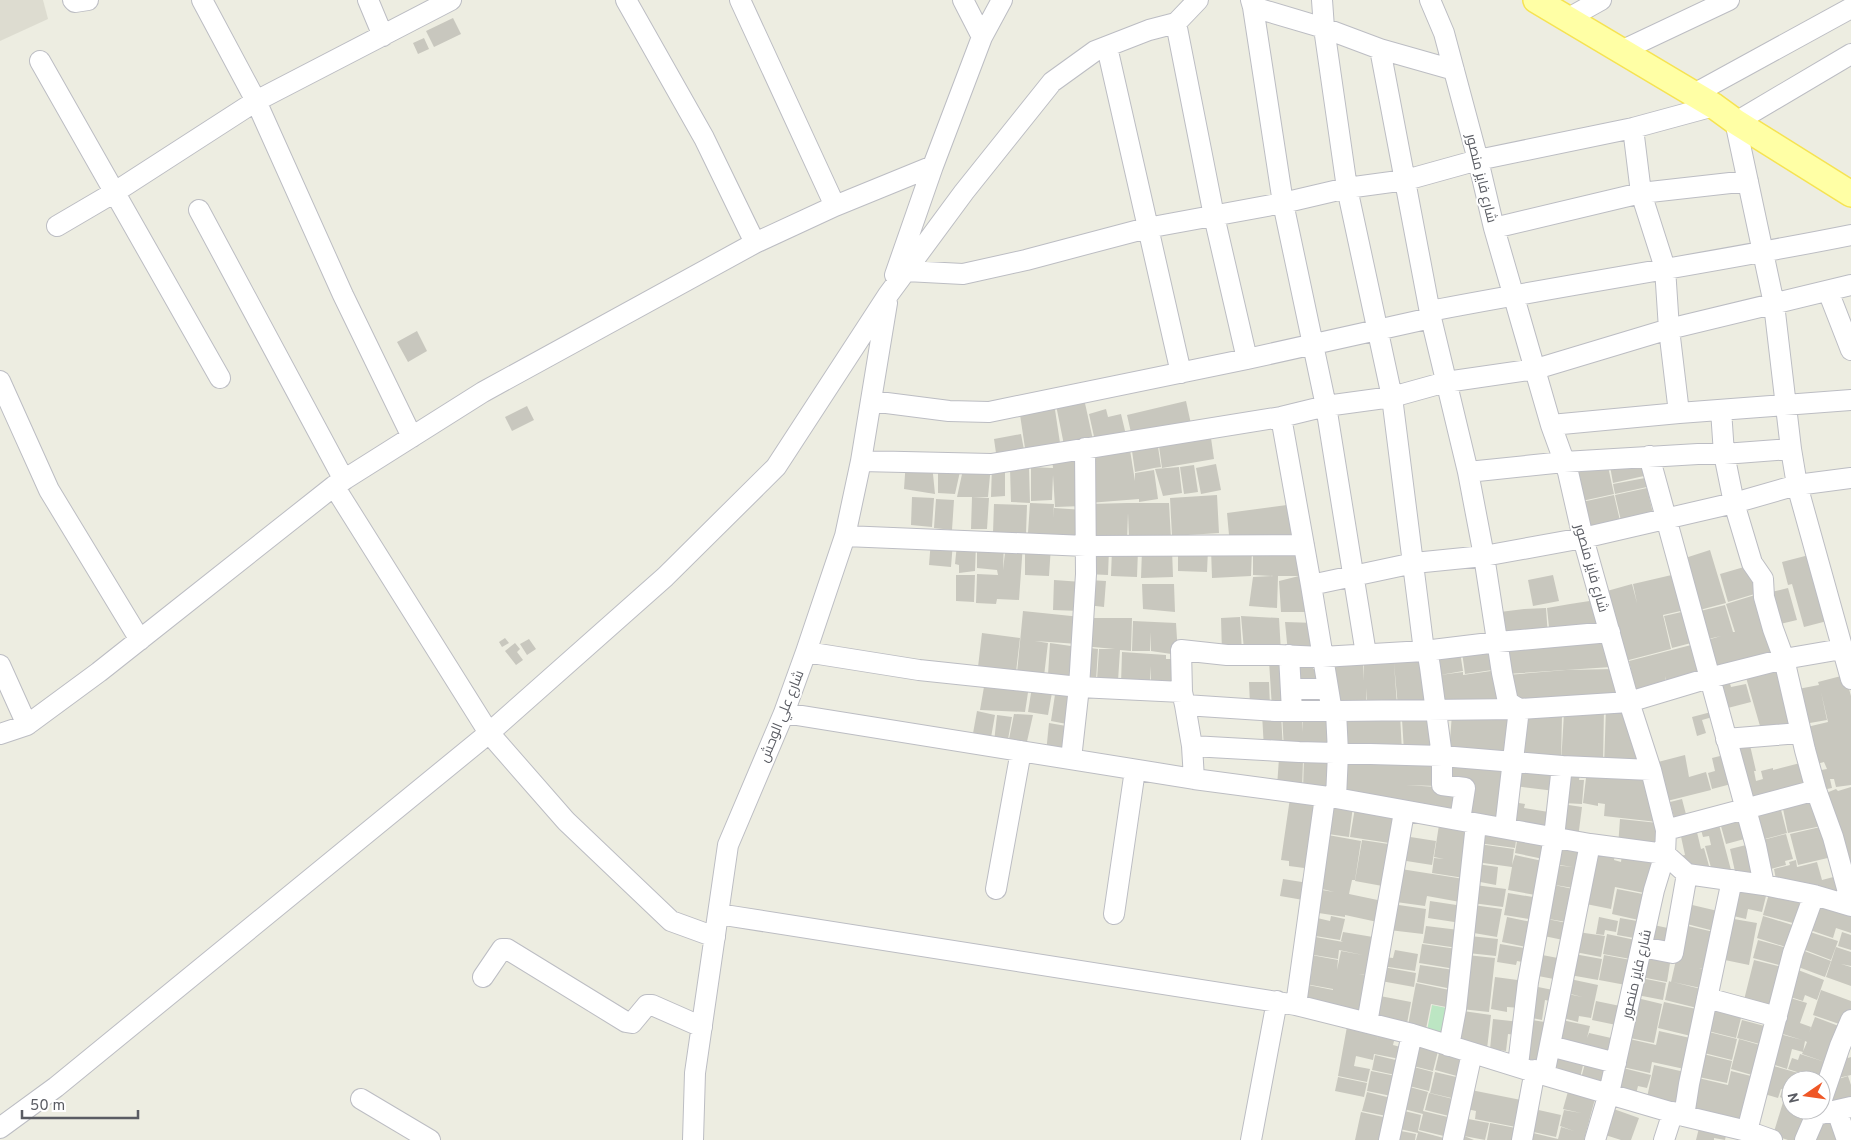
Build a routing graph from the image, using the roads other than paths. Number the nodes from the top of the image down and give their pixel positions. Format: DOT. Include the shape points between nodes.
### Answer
graph roads {
  1 [pos="73,0"];
  2 [pos="88,0"];
  3 [pos="202,0"];
  4 [pos="368,0"];
  5 [pos="451,0"];
  6 [pos="626,0"];
  7 [pos="740,0"];
  8 [pos="963,0"];
  9 [pos="1002,0"];
  10 [pos="1198,0"];
  11 [pos="1322,0"];
  12 [pos="1430,0"];
  13 [pos="1536,0"];
  14 [pos="1601,0"];
  15 [pos="1729,0"];
  16 [pos="1252,4"];
  17 [pos="1851,8"];
  18 [pos="1567,18"];
  19 [pos="1176,23"];
  20 [pos="1324,28"];
  21 [pos="383,36"];
  22 [pos="982,38"];
  23 [pos="1107,47"];
  24 [pos="1380,49"];
  25 [pos="1621,50"];
  26 [pos="1851,54"];
  27 [pos="40,61"];
  28 [pos="1454,70"];
  29 [pos="1704,100"];
  30 [pos="256,102"];
  31 [pos="1735,122"];
  32 [pos="1633,128"];
  33 [pos="1478,160"];
  34 [pos="933,166"];
  35 [pos="1406,180"];
  36 [pos="1748,181"];
  37 [pos="1347,188"];
  38 [pos="115,192"];
  39 [pos="1641,194"];
  40 [pos="1851,194"];
  41 [pos="1283,203"];
  42 [pos="835,206"];
  43 [pos="199,210"];
  44 [pos="1214,216"];
  45 [pos="57,226"];
  46 [pos="1147,228"];
  47 [pos="1494,228"];
  48 [pos="1851,235"];
  49 [pos="755,243"];
  50 [pos="1763,252"];
  51 [pos="1665,268"];
  52 [pos="906,270"];
  53 [pos="1851,285"];
  54 [pos="1828,291"];
  55 [pos="1514,294"];
  56 [pos="888,295"];
  57 [pos="1774,304"];
  58 [pos="1431,314"];
  59 [pos="1669,329"];
  60 [pos="1378,331"];
  61 [pos="1313,344"];
  62 [pos="1851,350"];
  63 [pos="1248,359"];
  64 [pos="1536,369"];
  65 [pos="1181,373"];
  66 [pos="220,378"];
  67 [pos="0,381"];
  68 [pos="1446,382"];
  69 [pos="1392,397"];
  70 [pos="1851,400"];
  71 [pos="871,402"];
  72 [pos="1787,405"];
  73 [pos="1326,406"];
  74 [pos="1721,410"];
  75 [pos="1679,413"];
  76 [pos="1281,417"];
  77 [pos="1551,425"];
  78 [pos="412,437"];
  79 [pos="1085,448"];
  80 [pos="1791,449"];
  81 [pos="1724,454"];
  82 [pos="1649,456"];
  83 [pos="861,461"];
  84 [pos="1564,462"];
  85 [pos="1468,472"];
  86 [pos="1851,478"];
  87 [pos="339,483"];
  88 [pos="1797,485"];
  89 [pos="1734,503"];
  90 [pos="1666,519"];
  91 [pos="845,536"];
  92 [pos="1583,538"];
  93 [pos="1304,545"];
  94 [pos="1086,546"];
  95 [pos="1484,556"];
  96 [pos="1414,563"];
  97 [pos="1354,577"];
  98 [pos="1311,585"];
  99 [pos="1610,632"];
  100 [pos="140,640"];
  101 [pos="1498,642"];
  102 [pos="1842,649"];
  103 [pos="1424,651"];
  104 [pos="806,652"];
  105 [pos="1366,654"];
  106 [pos="1289,655"];
  107 [pos="1322,657"];
  108 [pos="1784,659"];
  109 [pos="0,665"];
  110 [pos="1709,678"];
  111 [pos="1851,679"];
  112 [pos="1079,687"];
  113 [pos="1291,689"];
  114 [pos="1328,689"];
  115 [pos="1183,698"];
  116 [pos="1629,702"];
  117 [pos="1435,709"];
  118 [pos="1519,709"];
  119 [pos="1292,711"];
  120 [pos="784,712"];
  121 [pos="1336,712"];
  122 [pos="27,724"];
  123 [pos="489,733"];
  124 [pos="1800,733"];
  125 [pos="0,734"];
  126 [pos="1726,739"];
  127 [pos="1192,746"];
  128 [pos="1021,751"];
  129 [pos="1338,753"];
  130 [pos="1442,756"];
  131 [pos="1071,759"];
  132 [pos="1513,762"];
  133 [pos="1562,766"];
  134 [pos="1136,770"];
  135 [pos="1650,770"];
  136 [pos="1194,779"];
  137 [pos="1816,790"];
  138 [pos="1331,798"];
  139 [pos="1744,808"];
  140 [pos="1404,812"];
  141 [pos="1468,822"];
  142 [pos="1505,828"];
  143 [pos="1666,830"];
  144 [pos="1554,837"];
  145 [pos="1590,844"];
  146 [pos="1665,854"];
  147 [pos="1687,874"];
  148 [pos="1732,880"];
  149 [pos="1764,885"];
  150 [pos="996,888"];
  151 [pos="1814,895"];
  152 [pos="1851,905"];
  153 [pos="718,914"];
  154 [pos="1114,914"];
  155 [pos="715,937"];
  156 [pos="1642,946"];
  157 [pos="483,977"];
  158 [pos="1707,998"];
  159 [pos="1286,1003"];
  160 [pos="1777,1017"];
  161 [pos="1851,1020"];
  162 [pos="1367,1023"];
  163 [pos="702,1027"];
  164 [pos="1412,1034"];
  165 [pos="1845,1045"];
  166 [pos="1449,1046"];
  167 [pos="1550,1046"];
  168 [pos="1472,1053"];
  169 [pos="1616,1063"];
  170 [pos="1532,1070"];
  171 [pos="1609,1093"];
  172 [pos="361,1099"];
  173 [pos="1831,1101"];
  174 [pos="1831,1112"];
  175 [pos="1678,1114"];
  176 [pos="1820,1120"];
  177 [pos="0,1128"];
  178 [pos="1737,1133"];
  179 [pos="430,1140"];
  180 [pos="692,1140"];
  181 [pos="1251,1140"];
  182 [pos="1389,1140"];
  183 [pos="1453,1140"];
  184 [pos="1522,1140"];
  185 [pos="1595,1140"];
  186 [pos="1664,1140"];
  187 [pos="1772,1140"];
  188 [pos="1805,1140"];
  189 [pos="1847,1140"];
  1 -- 2 [label="street"];
  3 -- 30 [label="street"];
  4 -- 21 [label="street"];
  5 -- 21 [label="street"];
  6 -- 49 [label="street" via="704,138"];
  7 -- 42 [label="street"];
  8 -- 22 [label="street"];
  9 -- 22 [label="street"];
  10 -- 19 [label="street"];
  11 -- 20 [label="street"];
  12 -- 28 [label="street, شارع فايز منصور"];
  13 -- 18 [label="main road"];
  14 -- 18 [label="street"];
  15 -- 25 [label="street"];
  16 -- 20 [label="street"];
  16 -- 41 [label="street"];
  17 -- 29 [label="street"];
  18 -- 25 [label="main road"];
  19 -- 23 [label="street"];
  19 -- 44 [label="street"];
  20 -- 24 [label="street"];
  20 -- 37 [label="street"];
  21 -- 30 [label="street"];
  22 -- 34 [label="street"];
  23 -- 46 [label="street"];
  23 -- 52 [label="street" via="1095,51 1052,82"];
  24 -- 28 [label="street"];
  24 -- 35 [label="street"];
  25 -- 29 [label="main road"];
  26 -- 31 [label="street"];
  27 -- 38 [label="street"];
  28 -- 33 [label="street, شارع فايز منصور"];
  29 -- 31 [label="main road"];
  29 -- 32 [label="street"];
  30 -- 38 [label="street"];
  30 -- 78 [label="street" via="343,295"];
  31 -- 36 [label="street"];
  31 -- 40 [label="main road"];
  32 -- 33 [label="street"];
  32 -- 39 [label="street"];
  33 -- 35 [label="street"];
  33 -- 47 [label="street, شارع فايز منصور"];
  34 -- 42 [label="street"];
  34 -- 56 [label="street"];
  35 -- 37 [label="street"];
  35 -- 58 [label="street"];
  36 -- 39 [label="street"];
  36 -- 50 [label="street"];
  37 -- 41 [label="street"];
  37 -- 60 [label="street"];
  38 -- 45 [label="street"];
  38 -- 66 [label="street"];
  39 -- 47 [label="street"];
  39 -- 51 [label="street"];
  41 -- 44 [label="street"];
  41 -- 61 [label="street"];
  42 -- 49 [label="street"];
  43 -- 87 [label="street"];
  44 -- 46 [label="street"];
  44 -- 63 [label="street"];
  46 -- 52 [label="street" via="963,274"];
  46 -- 65 [label="street"];
  47 -- 55 [label="street, شارع فايز منصور"];
  48 -- 50 [label="street"];
  49 -- 78 [label="street" via="483,392"];
  50 -- 51 [label="street"];
  50 -- 57 [label="street"];
  51 -- 55 [label="street"];
  51 -- 59 [label="street"];
  52 -- 56 [label="street"];
  53 -- 54 [label="street"];
  54 -- 57 [label="street"];
  54 -- 62 [label="street"];
  55 -- 58 [label="street"];
  55 -- 64 [label="street, شارع فايز منصور"];
  56 -- 71 [label="street, شارع علي الوحش"];
  56 -- 123 [label="street" via="776,467 665,577"];
  57 -- 59 [label="street"];
  57 -- 72 [label="street"];
  58 -- 60 [label="street"];
  58 -- 68 [label="street"];
  59 -- 64 [label="street"];
  59 -- 75 [label="street"];
  60 -- 61 [label="street"];
  60 -- 69 [label="street"];
  61 -- 63 [label="street"];
  61 -- 73 [label="street"];
  63 -- 65 [label="street"];
  64 -- 68 [label="street"];
  64 -- 77 [label="street, شارع فايز منصور"];
  65 -- 71 [label="street" via="989,412"];
  67 -- 100 [label="street" via="49,490"];
  68 -- 69 [label="street"];
  68 -- 85 [label="street"];
  69 -- 73 [label="street"];
  69 -- 96 [label="street"];
  70 -- 72 [label="street"];
  71 -- 83 [label="street, شارع علي الوحش"];
  72 -- 74 [label="street"];
  72 -- 80 [label="street"];
  73 -- 76 [label="street"];
  73 -- 97 [label="street"];
  74 -- 75 [label="street"];
  74 -- 81 [label="street"];
  75 -- 77 [label="street"];
  76 -- 79 [label="street"];
  76 -- 93 [label="street"];
  77 -- 84 [label="street, شارع فايز منصور"];
  78 -- 87 [label="street"];
  79 -- 83 [label="street" via="991,464"];
  79 -- 94 [label="street"];
  80 -- 81 [label="street"];
  80 -- 88 [label="street"];
  81 -- 82 [label="street"];
  81 -- 89 [label="street"];
  82 -- 84 [label="street"];
  82 -- 90 [label="street"];
  83 -- 91 [label="street, شارع علي الوحش"];
  84 -- 85 [label="street"];
  84 -- 92 [label="street, شارع فايز منصور"];
  85 -- 95 [label="street"];
  86 -- 88 [label="street"];
  87 -- 100 [label="street"];
  87 -- 123 [label="street"];
  88 -- 89 [label="street"];
  88 -- 102 [label="street"];
  89 -- 90 [label="street"];
  89 -- 108 [label="street" via="1752,563 1763,579 1764,597"];
  90 -- 92 [label="street"];
  90 -- 110 [label="street"];
  91 -- 94 [label="street"];
  91 -- 104 [label="street, شارع علي الوحش"];
  92 -- 95 [label="street"];
  92 -- 99 [label="street, شارع فايز منصور"];
  93 -- 94 [label="street"];
  93 -- 98 [label="street"];
  94 -- 112 [label="street"];
  95 -- 96 [label="street"];
  95 -- 101 [label="street"];
  96 -- 97 [label="street"];
  96 -- 103 [label="street"];
  97 -- 98 [label="street"];
  97 -- 105 [label="street"];
  98 -- 107 [label="street"];
  99 -- 101 [label="street"];
  99 -- 116 [label="street, شارع فايز منصور"];
  100 -- 122 [label="street"];
  101 -- 103 [label="street"];
  101 -- 118 [label="street" via="1508,702"];
  102 -- 108 [label="street"];
  102 -- 111 [label="street"];
  103 -- 105 [label="street"];
  103 -- 117 [label="street" via="1428,655"];
  104 -- 112 [label="street" via="919,670"];
  104 -- 120 [label="street, شارع علي الوحش"];
  105 -- 107 [label="street"];
  106 -- 107 [label="street"];
  106 -- 113 [label="street"];
  106 -- 115 [label="street" via="1181,650"];
  107 -- 114 [label="street"];
  108 -- 110 [label="street"];
  108 -- 124 [label="street"];
  109 -- 122 [label="street"];
  110 -- 116 [label="street"];
  110 -- 126 [label="street"];
  112 -- 115 [label="street"];
  112 -- 131 [label="street"];
  113 -- 114 [label="street"];
  113 -- 119 [label="street"];
  114 -- 121 [label="street" via="1331,706"];
  115 -- 119 [label="street"];
  115 -- 127 [label="street"];
  116 -- 118 [label="street"];
  116 -- 135 [label="street, شارع فايز منصور"];
  117 -- 118 [label="street"];
  117 -- 121 [label="street"];
  117 -- 130 [label="street"];
  118 -- 132 [label="street"];
  119 -- 121 [label="street"];
  120 -- 128 [label="street"];
  120 -- 153 [label="street, شارع علي الوحش" via="728,845"];
  121 -- 129 [label="street"];
  122 -- 125 [label="street"];
  123 -- 155 [label="street" via="566,821 671,921"];
  123 -- 177 [label="street" via="56,1087"];
  124 -- 126 [label="street"];
  124 -- 137 [label="street"];
  126 -- 139 [label="street"];
  127 -- 129 [label="street"];
  127 -- 136 [label="street"];
  128 -- 131 [label="street"];
  128 -- 150 [label="street"];
  129 -- 130 [label="street"];
  129 -- 138 [label="street"];
  130 -- 132 [label="street"];
  130 -- 141 [label="street" via="1442,785 1465,788"];
  131 -- 134 [label="street"];
  132 -- 133 [label="street"];
  132 -- 142 [label="street"];
  133 -- 135 [label="street"];
  133 -- 144 [label="street"];
  134 -- 136 [label="street"];
  134 -- 154 [label="street"];
  135 -- 143 [label="street, شارع فايز منصور"];
  136 -- 138 [label="street"];
  137 -- 139 [label="street"];
  137 -- 152 [label="street" via="1833,837"];
  138 -- 140 [label="street"];
  138 -- 159 [label="street"];
  139 -- 143 [label="street"];
  139 -- 149 [label="street"];
  140 -- 141 [label="street"];
  140 -- 162 [label="street"];
  141 -- 142 [label="street"];
  141 -- 166 [label="street" via="1456,1009"];
  142 -- 144 [label="street"];
  143 -- 146 [label="street, شارع فايز منصور"];
  144 -- 145 [label="street"];
  144 -- 170 [label="street" via="1528,982"];
  145 -- 146 [label="street"];
  145 -- 167 [label="street"];
  146 -- 147 [label="street"];
  146 -- 156 [label="street, شارع فايز منصور"];
  147 -- 148 [label="street"];
  147 -- 156 [label="street" via="1673,953"];
  148 -- 149 [label="street"];
  148 -- 158 [label="street"];
  149 -- 151 [label="street"];
  151 -- 152 [label="street"];
  151 -- 160 [label="street" via="1793,953"];
  153 -- 155 [label="street, شارع علي الوحش"];
  153 -- 159 [label="street"];
  155 -- 163 [label="street, شارع علي الوحش"];
  156 -- 169 [label="street, شارع فايز منصور"];
  157 -- 163 [label="street" via="502,949 507,949 626,1022 632,1023 647,1004"];
  158 -- 160 [label="street"];
  158 -- 175 [label="street"];
  159 -- 162 [label="street"];
  159 -- 181 [label="street"];
  160 -- 178 [label="street"];
  161 -- 165 [label="street"];
  162 -- 164 [label="street"];
  163 -- 180 [label="street, شارع علي الوحش" via="695,1073"];
  164 -- 166 [label="street"];
  164 -- 182 [label="street"];
  165 -- 173 [label="street"];
  166 -- 168 [label="street"];
  167 -- 169 [label="street"];
  167 -- 170 [label="street"];
  168 -- 170 [label="street"];
  168 -- 183 [label="street"];
  169 -- 171 [label="street, شارع فايز منصور"];
  170 -- 171 [label="street"];
  170 -- 184 [label="street"];
  171 -- 175 [label="street"];
  171 -- 185 [label="street, شارع فايز منصور"];
  172 -- 179 [label="street"];
  174 -- 189 [label="street"];
  175 -- 178 [label="street"];
  175 -- 186 [label="street"];
  176 -- 188 [label="street"];
  178 -- 187 [label="street"];
}
